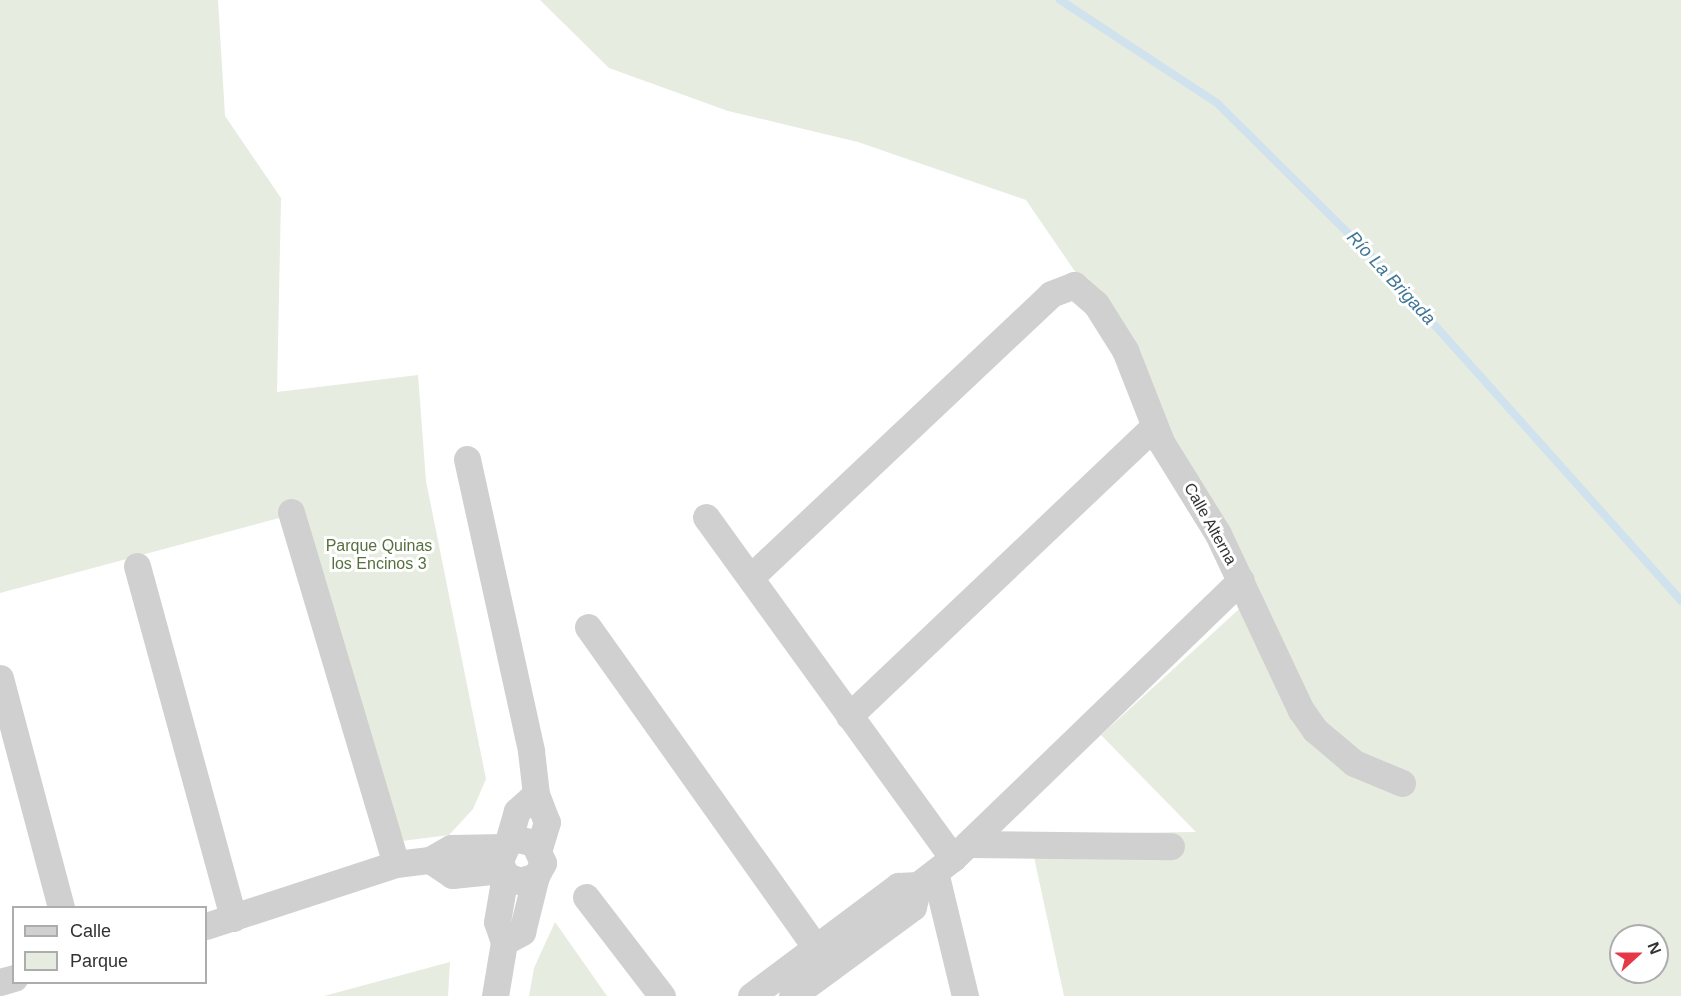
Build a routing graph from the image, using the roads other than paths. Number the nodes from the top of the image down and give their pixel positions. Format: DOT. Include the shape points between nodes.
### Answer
graph roads {
  1 [pos="1154,427"];
  2 [pos="467,459"];
  3 [pos="291,512"];
  4 [pos="706,517"];
  5 [pos="137,566"];
  6 [pos="752,576"];
  7 [pos="1241,580"];
  8 [pos="588,627"];
  9 [pos="0,678"];
  10 [pos="849,716"];
  11 [pos="1402,783"];
  12 [pos="536,794"];
  13 [pos="1171,846"];
  14 [pos="539,848"];
  15 [pos="505,859"];
  16 [pos="396,864"];
  17 [pos="943,865"];
  18 [pos="536,876"];
  19 [pos="586,897"];
  20 [pos="60,906"];
  21 [pos="233,918"];
  22 [pos="207,926"];
  23 [pos="504,942"];
  24 [pos="822,958"];
  25 [pos="798,994"];
  26 [pos="495,996"];
  27 [pos="662,996"];
  28 [pos="751,996"];
  29 [pos="964,996"];
  1 -- 6 [label="street, Calle Alterna" via="1125,350 1085,291 1074,285 1064,286"];
  1 -- 7 [label="street, Calle Alterna" via="1201,503"];
  1 -- 10 [label="street"];
  2 -- 12 [label="street" via="531,751"];
  3 -- 16 [label="street"];
  4 -- 6 [label="street"];
  5 -- 21 [label="street"];
  6 -- 10 [label="street"];
  7 -- 11 [label="street, Calle Alterna" via="1315,730 1354,763"];
  7 -- 17 [label="street"];
  8 -- 24 [label="street"];
  9 -- 20 [label="street"];
  10 -- 17 [label="street"];
  12 -- 14 [label="street" via="547,822"];
  12 -- 15 [label="street" via="517,811"];
  13 -- 17 [label="street"];
  14 -- 15 [label="street" via="525,839"];
  14 -- 18 [label="street" via="543,863"];
  15 -- 16 [label="street" via="452,875 430,860"];
  15 -- 18 [label="street" via="520,881"];
  15 -- 23 [label="street" via="496,922"];
  16 -- 21 [label="street"];
  17 -- 24 [label="street" via="913,906"];
  17 -- 29 [label="street"];
  18 -- 23 [label="street" via="522,932"];
  19 -- 27 [label="street"];
  21 -- 22 [label="street"];
  23 -- 26 [label="street"];
  24 -- 25 [label="street"];
  24 -- 28 [label="street"];
}
